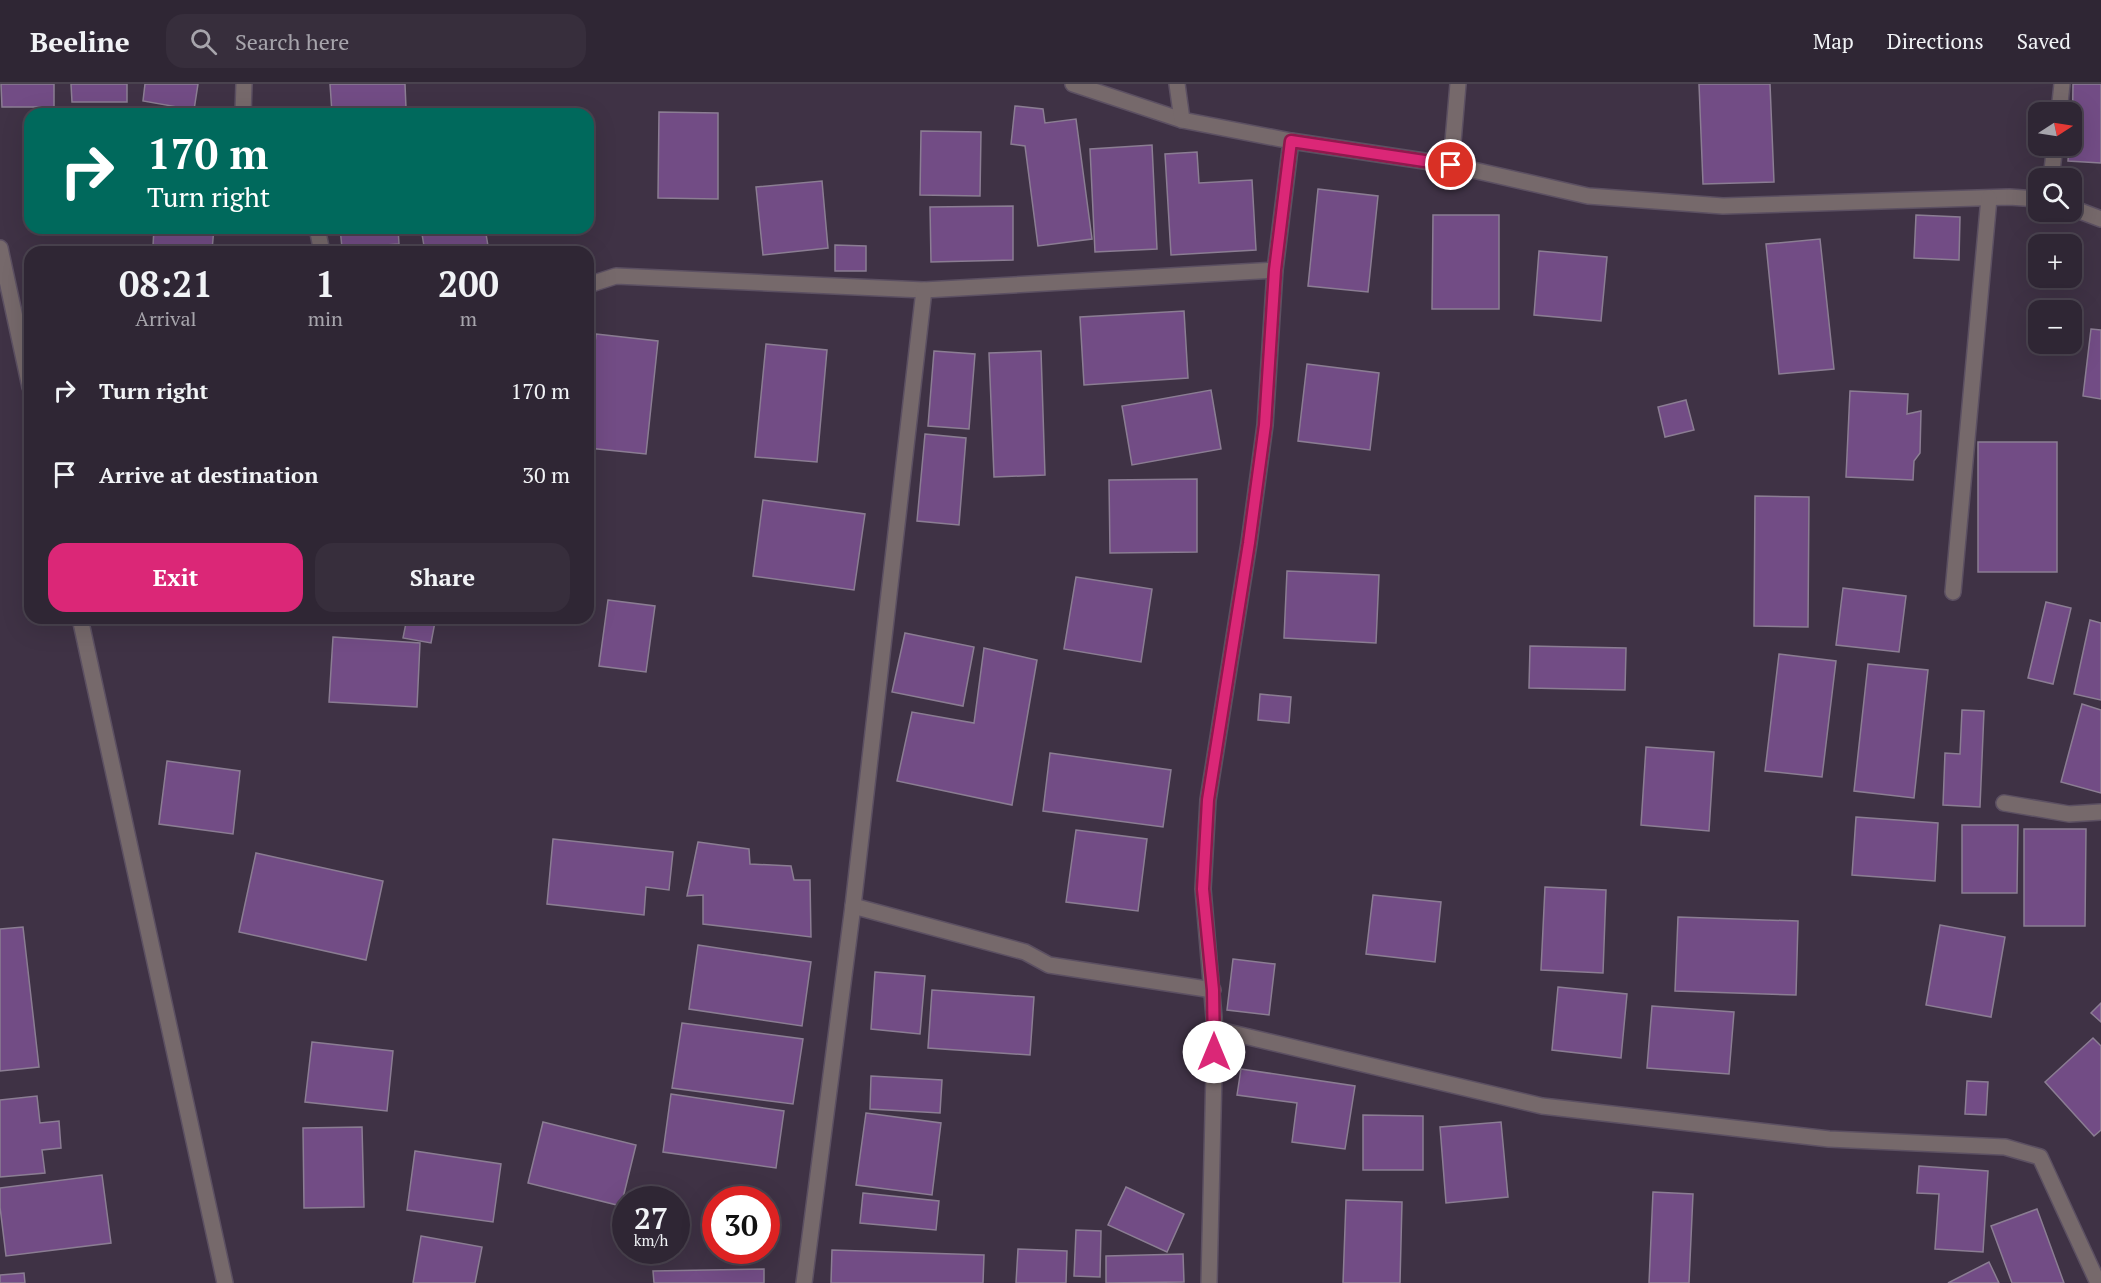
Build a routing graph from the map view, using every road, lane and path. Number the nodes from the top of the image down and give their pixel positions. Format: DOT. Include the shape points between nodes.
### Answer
graph roads {
  1 [pos="244,84"];
  2 [pos="1073,84"];
  3 [pos="1177,84"];
  4 [pos="1458,84"];
  5 [pos="2062,84"];
  6 [pos="2060,102"];
  7 [pos="243,108"];
  8 [pos="1182,120"];
  9 [pos="1291,141"];
  10 [pos="1451,165"];
  11 [pos="1989,198"];
  12 [pos="2028,199"];
  13 [pos="2082,212"];
  14 [pos="2101,219"];
  15 [pos="0,248"];
  16 [pos="1275,270"];
  17 [pos="594,283"];
  18 [pos="924,290"];
  19 [pos="24,359"];
  20 [pos="1953,592"];
  21 [pos="81,624"];
  22 [pos="2004,803"];
  23 [pos="2101,812"];
  24 [pos="853,906"];
  25 [pos="1213,990"];
  26 [pos="1215,1029"];
  27 [pos="225,1283"];
  28 [pos="804,1283"];
  29 [pos="1209,1283"];
  30 [pos="2098,1283"];
  1 -- 7 [label="street"];
  2 -- 8 [label="street"];
  3 -- 8 [label="street"];
  4 -- 10 [label="street"];
  5 -- 6 [label="street"];
  8 -- 9 [label="street"];
  9 -- 10 [label="street"];
  9 -- 16 [label="street"];
  10 -- 11 [label="street" via="1588,196 1723,206"];
  11 -- 12 [label="street"];
  11 -- 20 [label="street"];
  13 -- 14 [label="street"];
  15 -- 19 [label="street"];
  16 -- 18 [label="street"];
  16 -- 25 [label="street" via="1265,425 1208,800 1203,889"];
  17 -- 18 [label="street" via="616,276"];
  18 -- 24 [label="street"];
  21 -- 27 [label="street"];
  22 -- 23 [label="street" via="2069,814"];
  24 -- 25 [label="street" via="1025,952 1049,965"];
  24 -- 28 [label="street"];
  25 -- 26 [label="street"];
  26 -- 29 [label="street"];
  26 -- 30 [label="street" via="1542,1106 1830,1139 2005,1147 2031,1154 2040,1157"];
}
